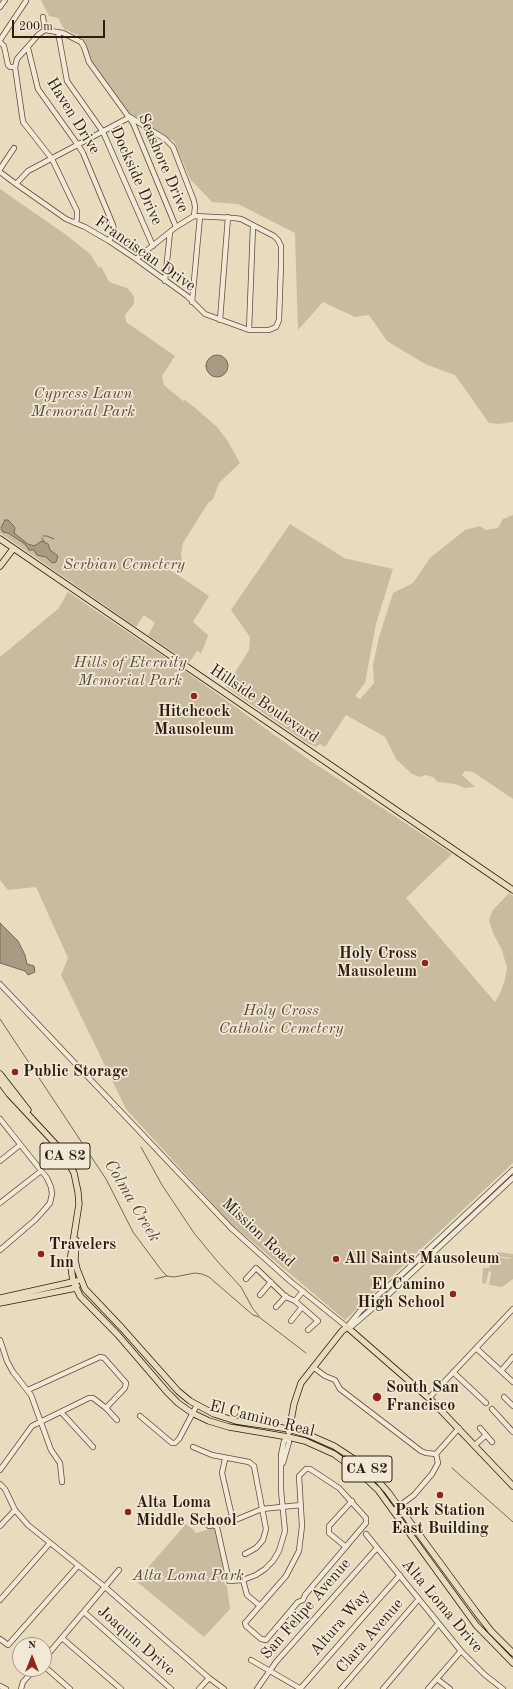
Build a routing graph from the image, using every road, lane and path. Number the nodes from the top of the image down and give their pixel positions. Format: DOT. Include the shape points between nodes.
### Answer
graph roads {
  1 [pos="5,0"];
  2 [pos="26,1"];
  3 [pos="0,7"];
  4 [pos="43,17"];
  5 [pos="45,30"];
  6 [pos="58,32"];
  7 [pos="0,41"];
  8 [pos="28,48"];
  9 [pos="15,67"];
  10 [pos="130,117"];
  11 [pos="103,132"];
  12 [pos="78,145"];
  13 [pos="14,148"];
  14 [pos="52,159"];
  15 [pos="0,169"];
  16 [pos="0,172"];
  17 [pos="16,184"];
  18 [pos="194,216"];
  19 [pos="200,217"];
  20 [pos="228,218"];
  21 [pos="75,223"];
  22 [pos="254,226"];
  23 [pos="176,228"];
  24 [pos="170,232"];
  25 [pos="109,241"];
  26 [pos="153,246"];
  27 [pos="136,259"];
  28 [pos="165,281"];
  29 [pos="192,302"];
  30 [pos="220,320"];
  31 [pos="249,330"];
  32 [pos="0,539"];
  33 [pos="13,549"];
  34 [pos="0,566"];
  35 [pos="513,890"];
  36 [pos="0,984"];
  37 [pos="1,1078"];
  38 [pos="0,1119"];
  39 [pos="20,1145"];
  40 [pos="0,1161"];
  41 [pos="513,1170"];
  42 [pos="41,1171"];
  43 [pos="513,1178"];
  44 [pos="0,1203"];
  45 [pos="0,1250"];
  46 [pos="246,1279"];
  47 [pos="74,1280"];
  48 [pos="81,1281"];
  49 [pos="271,1282"];
  50 [pos="76,1288"];
  51 [pos="303,1291"];
  52 [pos="260,1295"];
  53 [pos="286,1296"];
  54 [pos="0,1298"];
  55 [pos="295,1302"];
  56 [pos="0,1304"];
  57 [pos="276,1307"];
  58 [pos="302,1307"];
  59 [pos="513,1308"];
  60 [pos="291,1320"];
  61 [pos="347,1327"];
  62 [pos="308,1330"];
  63 [pos="0,1340"];
  64 [pos="476,1348"];
  65 [pos="513,1358"];
  66 [pos="313,1367"];
  67 [pos="501,1371"];
  68 [pos="453,1372"];
  69 [pos="513,1382"];
  70 [pos="28,1390"];
  71 [pos="504,1397"];
  72 [pos="513,1397"];
  73 [pos="429,1398"];
  74 [pos="509,1401"];
  75 [pos="486,1403"];
  76 [pos="197,1405"];
  77 [pos="513,1406"];
  78 [pos="106,1408"];
  79 [pos="492,1409"];
  80 [pos="61,1412"];
  81 [pos="192,1413"];
  82 [pos="140,1416"];
  83 [pos="117,1420"];
  84 [pos="40,1421"];
  85 [pos="459,1428"];
  86 [pos="480,1428"];
  87 [pos="289,1430"];
  88 [pos="513,1432"];
  89 [pos="486,1435"];
  90 [pos="288,1437"];
  91 [pos="492,1442"];
  92 [pos="475,1445"];
  93 [pos="193,1447"];
  94 [pos="93,1448"];
  95 [pos="436,1454"];
  96 [pos="225,1459"];
  97 [pos="0,1470"];
  98 [pos="62,1482"];
  99 [pos="0,1484"];
  100 [pos="513,1486"];
  101 [pos="352,1501"];
  102 [pos="301,1505"];
  103 [pos="399,1506"];
  104 [pos="284,1507"];
  105 [pos="262,1509"];
  106 [pos="15,1510"];
  107 [pos="393,1511"];
  108 [pos="0,1526"];
  109 [pos="209,1526"];
  110 [pos="366,1534"];
  111 [pos="50,1543"];
  112 [pos="346,1546"];
  113 [pos="377,1548"];
  114 [pos="245,1554"];
  115 [pos="78,1566"];
  116 [pos="119,1570"];
  117 [pos="448,1574"];
  118 [pos="400,1575"];
  119 [pos="441,1575"];
  120 [pos="243,1580"];
  121 [pos="105,1587"];
  122 [pos="0,1600"];
  123 [pos="418,1600"];
  124 [pos="259,1605"];
  125 [pos="84,1612"];
  126 [pos="484,1622"];
  127 [pos="438,1624"];
  128 [pos="478,1627"];
  129 [pos="0,1638"];
  130 [pos="62,1638"];
  131 [pos="52,1650"];
  132 [pos="460,1651"];
  133 [pos="513,1653"];
  134 [pos="251,1660"];
  135 [pos="513,1663"];
  136 [pos="270,1670"];
  137 [pos="52,1673"];
  138 [pos="28,1677"];
  139 [pos="208,1678"];
  140 [pos="437,1679"];
  141 [pos="0,1686"];
  142 [pos="6,1689"];
  143 [pos="20,1689"];
  144 [pos="70,1689"];
  145 [pos="121,1689"];
  146 [pos="171,1689"];
  147 [pos="199,1689"];
  148 [pos="224,1689"];
  149 [pos="258,1689"];
  150 [pos="301,1689"];
  151 [pos="341,1689"];
  152 [pos="384,1689"];
  153 [pos="428,1689"];
  154 [pos="450,1689"];
  155 [pos="503,1689"];
  1 -- 3 [label="street"];
  2 -- 7 [label="street"];
  4 -- 5 [label="street"];
  5 -- 6 [label="street, Seashore Drive"];
  5 -- 8 [label="street"];
  6 -- 10 [label="street, Seashore Drive" via="81,42 91,66"];
  6 -- 11 [label="street, Dockside Drive" via="66,82"];
  7 -- 9 [label="street" via="4,46 8,65"];
  8 -- 9 [label="street" via="17,59"];
  8 -- 12 [label="street, Haven Drive" via="38,89"];
  9 -- 14 [label="street" via="23,122"];
  10 -- 11 [label="street"];
  10 -- 18 [label="street" via="173,147 194,201"];
  10 -- 23 [label="street, Seashore Drive"];
  11 -- 12 [label="street"];
  11 -- 26 [label="street, Dockside Drive"];
  12 -- 14 [label="street"];
  12 -- 25 [label="street, Haven Drive" via="113,225 114,230"];
  13 -- 15 [label="street"];
  14 -- 17 [label="street" via="28,171"];
  14 -- 21 [label="street" via="77,211"];
  16 -- 17 [label="street, Franciscan Drive"];
  17 -- 21 [label="street, Franciscan Drive"];
  18 -- 19 [label="street"];
  18 -- 23 [label="street"];
  19 -- 20 [label="street"];
  19 -- 29 [label="street"];
  20 -- 22 [label="street"];
  20 -- 30 [label="street"];
  21 -- 25 [label="street, Franciscan Drive"];
  22 -- 31 [label="street"];
  22 -- 31 [label="street, Franciscan Drive" via="274,236 280,243 279,320 274,329"];
  23 -- 24 [label="street"];
  24 -- 26 [label="street"];
  24 -- 28 [label="street"];
  25 -- 27 [label="street, Franciscan Drive"];
  26 -- 27 [label="street"];
  27 -- 28 [label="street, Franciscan Drive"];
  28 -- 29 [label="street, Franciscan Drive"];
  29 -- 30 [label="street, Franciscan Drive" via="202,312"];
  30 -- 31 [label="street, Franciscan Drive"];
  32 -- 33 [label="main road, Hillside Boulevard"];
  33 -- 34 [label="main road"];
  33 -- 35 [label="main road, Hillside Boulevard"];
  36 -- 51 [label="street, Mission Road" via="230,1228"];
  37 -- 47 [label="main road, El Camino Real / CA 82" via="9,1094 62,1152 74,1173 79,1204 70,1261"];
  37 -- 48 [label="main road, El Camino Real / CA 82" via="64,1150 77,1172 82,1203 75,1260"];
  38 -- 39 [label="street"];
  39 -- 40 [label="street"];
  39 -- 42 [label="street"];
  41 -- 61 [label="street" via="401,1276 361,1310"];
  42 -- 44 [label="street"];
  42 -- 45 [label="street" via="51,1187 50,1203 35,1220"];
  43 -- 61 [label="street" via="381,1302 352,1326"];
  46 -- 49 [label="street" via="256,1268"];
  47 -- 48 [label="main road"];
  47 -- 50 [label="main road, El Camino Real / CA 82"];
  47 -- 54 [label="main road"];
  48 -- 50 [label="main road"];
  48 -- 76 [label="main road, El Camino Real / CA 82" via="90,1296 174,1386"];
  49 -- 52 [label="street"];
  49 -- 53 [label="street"];
  50 -- 56 [label="main road"];
  50 -- 81 [label="main road, El Camino Real / CA 82" via="80,1296 167,1392"];
  51 -- 55 [label="street"];
  51 -- 61 [label="street, Mission Road"];
  53 -- 55 [label="street"];
  53 -- 57 [label="street"];
  55 -- 58 [label="street"];
  58 -- 60 [label="street"];
  58 -- 62 [label="street" via="318,1321"];
  59 -- 64 [label="street"];
  61 -- 66 [label="main road"];
  61 -- 73 [label="main road, Mission Road"];
  63 -- 70 [label="street" via="7,1362"];
  64 -- 67 [label="street"];
  64 -- 68 [label="street"];
  65 -- 67 [label="street"];
  66 -- 87 [label="main road" via="298,1392"];
  66 -- 95 [label="street" via="335,1380 340,1388 421,1451"];
  67 -- 69 [label="street"];
  68 -- 73 [label="street"];
  68 -- 75 [label="street"];
  70 -- 78 [label="street" via="100,1357 104,1358 126,1383 125,1388"];
  70 -- 84 [label="street"];
  71 -- 74 [label="street"];
  72 -- 74 [label="street"];
  73 -- 85 [label="main road, Mission Road"];
  74 -- 77 [label="street"];
  76 -- 81 [label="street"];
  76 -- 87 [label="main road, El Camino Real / CA 82" via="236,1421"];
  78 -- 80 [label="street" via="93,1398 89,1398"];
  78 -- 83 [label="street"];
  79 -- 88 [label="street"];
  80 -- 84 [label="street"];
  80 -- 94 [label="street"];
  81 -- 82 [label="street" via="179,1440 175,1443"];
  81 -- 90 [label="main road, El Camino Real / CA 82" via="229,1428"];
  84 -- 97 [label="street" via="28,1431"];
  84 -- 98 [label="street" via="51,1450 60,1463"];
  85 -- 92 [label="main road, Mission Road"];
  85 -- 95 [label="street"];
  86 -- 89 [label="street"];
  87 -- 90 [label="main road"];
  87 -- 103 [label="main road, El Camino Real / CA 82" via="318,1438 348,1454 374,1476"];
  89 -- 91 [label="street"];
  89 -- 92 [label="street"];
  90 -- 104 [label="street" via="284,1441 281,1455 281,1490"];
  90 -- 107 [label="main road, El Camino Real / CA 82" via="325,1449 352,1466 378,1490"];
  92 -- 100 [label="main road, Mission Road"];
  93 -- 96 [label="street"];
  95 -- 103 [label="street" via="438,1463 434,1472 418,1491"];
  96 -- 105 [label="street" via="249,1462 254,1466"];
  96 -- 105 [label="street" via="222,1473 233,1521"];
  99 -- 106 [label="street"];
  101 -- 102 [label="street" via="327,1479 306,1469 299,1476"];
  101 -- 112 [label="street" via="366,1518 366,1523"];
  101 -- 112 [label="street" via="329,1526 329,1533"];
  102 -- 104 [label="street"];
  102 -- 124 [label="street" via="299,1551 286,1576"];
  103 -- 107 [label="street"];
  103 -- 117 [label="main road, El Camino Real / CA 82"];
  104 -- 105 [label="street"];
  104 -- 120 [label="street" via="285,1531 279,1551 265,1569"];
  105 -- 114 [label="street" via="266,1529 263,1540 256,1548"];
  106 -- 108 [label="street"];
  106 -- 111 [label="street"];
  107 -- 119 [label="main road, El Camino Real / CA 82"];
  109 -- 120 [label="street" via="217,1527 229,1581"];
  110 -- 113 [label="street, Alta Loma Drive"];
  111 -- 115 [label="street"];
  111 -- 122 [label="street"];
  112 -- 124 [label="street" via="303,1600 298,1602 266,1640 261,1639 245,1623"];
  113 -- 118 [label="street, Alta Loma Drive"];
  113 -- 136 [label="street, San Felipe Avenue"];
  115 -- 121 [label="street"];
  115 -- 129 [label="street" via="8,1645"];
  116 -- 121 [label="street"];
  117 -- 119 [label="main road"];
  117 -- 126 [label="main road, El Camino Real / CA 82"];
  118 -- 123 [label="street, Alta Loma Drive"];
  118 -- 150 [label="street, Altura Way"];
  119 -- 128 [label="main road, El Camino Real / CA 82"];
  120 -- 124 [label="street" via="247,1595"];
  121 -- 125 [label="street"];
  121 -- 139 [label="street"];
  123 -- 127 [label="street, Alta Loma Drive"];
  123 -- 151 [label="street, Clara Avenue"];
  125 -- 130 [label="street"];
  125 -- 146 [label="street, Joaquin Drive"];
  126 -- 128 [label="main road"];
  126 -- 133 [label="main road, El Camino Real / CA 82"];
  127 -- 132 [label="street, Alta Loma Drive"];
  127 -- 152 [label="street"];
  128 -- 135 [label="main road, El Camino Real / CA 82"];
  130 -- 131 [label="street"];
  130 -- 145 [label="street"];
  132 -- 140 [label="street"];
  132 -- 155 [label="street, Alta Loma Drive"];
  134 -- 136 [label="street"];
  136 -- 149 [label="street, San Felipe Avenue"];
  136 -- 150 [label="street"];
  137 -- 144 [label="street"];
  138 -- 143 [label="street"];
  139 -- 147 [label="street"];
  139 -- 148 [label="street"];
  140 -- 153 [label="street"];
  140 -- 154 [label="street"];
  141 -- 142 [label="street"];
}
